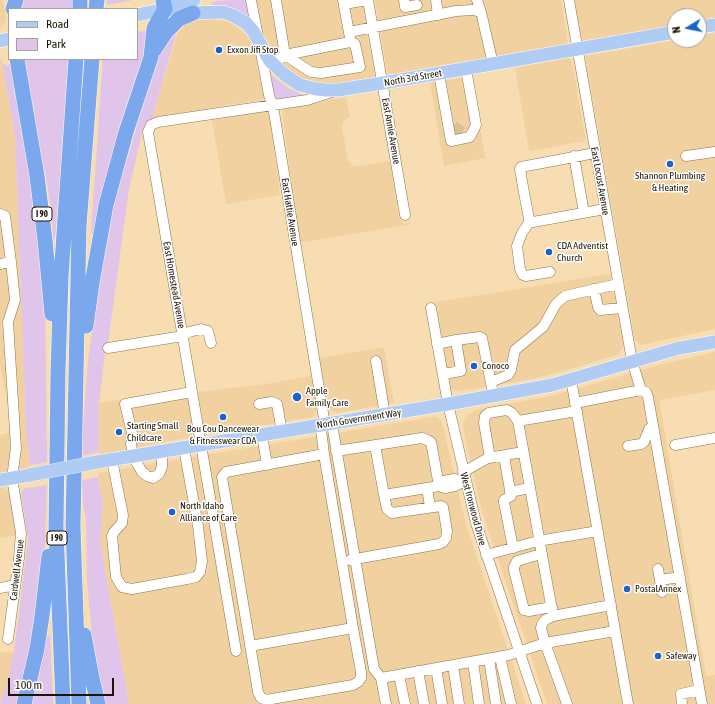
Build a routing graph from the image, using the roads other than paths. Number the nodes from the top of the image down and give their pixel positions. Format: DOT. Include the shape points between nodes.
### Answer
graph roads {
  1 [pos="251,0"];
  2 [pos="276,0"];
  3 [pos="368,0"];
  4 [pos="404,0"];
  5 [pos="436,0"];
  6 [pos="477,0"];
  7 [pos="568,0"];
  8 [pos="344,2"];
  9 [pos="164,5"];
  10 [pos="417,5"];
  11 [pos="194,6"];
  12 [pos="481,12"];
  13 [pos="138,14"];
  14 [pos="438,15"];
  15 [pos="373,27"];
  16 [pos="667,33"];
  17 [pos="349,37"];
  18 [pos="258,40"];
  19 [pos="577,49"];
  20 [pos="286,55"];
  21 [pos="150,56"];
  22 [pos="17,60"];
  23 [pos="76,60"];
  24 [pos="92,60"];
  25 [pos="274,64"];
  26 [pos="493,64"];
  27 [pos="466,69"];
  28 [pos="439,74"];
  29 [pos="383,83"];
  30 [pos="338,90"];
  31 [pos="272,106"];
  32 [pos="151,125"];
  33 [pos="715,152"];
  34 [pos="595,153"];
  35 [pos="574,156"];
  36 [pos="686,156"];
  37 [pos="605,209"];
  38 [pos="584,213"];
  39 [pos="0,214"];
  40 [pos="406,215"];
  41 [pos="530,221"];
  42 [pos="4,237"];
  43 [pos="12,262"];
  44 [pos="0,264"];
  45 [pos="550,272"];
  46 [pos="618,284"];
  47 [pos="594,289"];
  48 [pos="430,308"];
  49 [pos="622,308"];
  50 [pos="183,336"];
  51 [pos="456,340"];
  52 [pos="715,342"];
  53 [pos="211,343"];
  54 [pos="437,344"];
  55 [pos="108,348"];
  56 [pos="376,361"];
  57 [pos="632,361"];
  58 [pos="58,371"];
  59 [pos="77,372"];
  60 [pos="443,374"];
  61 [pos="571,379"];
  62 [pos="491,382"];
  63 [pos="641,390"];
  64 [pos="192,392"];
  65 [pos="493,396"];
  66 [pos="259,404"];
  67 [pos="448,404"];
  68 [pos="576,407"];
  69 [pos="385,415"];
  70 [pos="518,421"];
  71 [pos="325,425"];
  72 [pos="653,426"];
  73 [pos="282,432"];
  74 [pos="262,435"];
  75 [pos="715,438"];
  76 [pos="201,445"];
  77 [pos="375,445"];
  78 [pos="675,445"];
  79 [pos="628,446"];
  80 [pos="184,448"];
  81 [pos="336,451"];
  82 [pos="162,452"];
  83 [pos="523,452"];
  84 [pos="324,454"];
  85 [pos="133,456"];
  86 [pos="504,456"];
  87 [pos="490,458"];
  88 [pos="112,460"];
  89 [pos="267,465"];
  90 [pos="464,476"];
  91 [pos="6,479"];
  92 [pos="439,486"];
  93 [pos="427,488"];
  94 [pos="529,488"];
  95 [pos="510,492"];
  96 [pos="384,495"];
  97 [pos="56,502"];
  98 [pos="430,507"];
  99 [pos="73,526"];
  100 [pos="598,531"];
  101 [pos="538,541"];
  102 [pos="513,548"];
  103 [pos="486,554"];
  104 [pos="541,554"];
  105 [pos="355,559"];
  106 [pos="342,562"];
  107 [pos="658,569"];
  108 [pos="680,577"];
  109 [pos="660,580"];
  110 [pos="15,585"];
  111 [pos="0,588"];
  112 [pos="662,592"];
  113 [pos="611,605"];
  114 [pos="552,612"];
  115 [pos="353,628"];
  116 [pos="615,631"];
  117 [pos="8,639"];
  118 [pos="545,643"];
  119 [pos="250,646"];
  120 [pos="236,651"];
  121 [pos="519,651"];
  122 [pos="500,657"];
  123 [pos="489,659"];
  124 [pos="473,662"];
  125 [pos="453,665"];
  126 [pos="436,668"];
  127 [pos="418,671"];
  128 [pos="399,675"];
  129 [pos="381,678"];
  130 [pos="699,690"];
  131 [pos="24,704"];
  132 [pos="63,704"];
  133 [pos="79,704"];
  134 [pos="98,704"];
  135 [pos="386,704"];
  136 [pos="404,704"];
  137 [pos="424,704"];
  138 [pos="442,704"];
  139 [pos="459,704"];
  140 [pos="479,704"];
  141 [pos="496,704"];
  142 [pos="510,704"];
  143 [pos="537,704"];
  144 [pos="567,704"];
  145 [pos="628,704"];
  146 [pos="682,704"];
  147 [pos="702,704"];
  1 -- 18 [label="street, East Hattie Avenue"];
  2 -- 20 [label="street"];
  3 -- 8 [label="street"];
  3 -- 15 [label="street, East Annie Avenue"];
  4 -- 10 [label="street" via="405,7"];
  5 -- 14 [label="street"];
  6 -- 12 [label="street"];
  7 -- 19 [label="street, East Locust Avenue"];
  8 -- 17 [label="street"];
  9 -- 11 [label="main road"];
  9 -- 13 [label="main road"];
  9 -- 21 [label="highway" via="154,28"];
  11 -- 18 [label="main road" via="232,15 246,23"];
  11 -- 21 [label="highway" via="160,38"];
  12 -- 14 [label="street" via="456,11"];
  12 -- 26 [label="street"];
  14 -- 15 [label="street"];
  15 -- 17 [label="street"];
  15 -- 29 [label="street, East Annie Avenue"];
  16 -- 19 [label="main road, North 3rd Street"];
  17 -- 20 [label="street"];
  17 -- 20 [label="street" via="356,44 360,68 311,72"];
  18 -- 25 [label="main road"];
  18 -- 31 [label="street, East Hattie Avenue"];
  19 -- 26 [label="main road, North 3rd Street"];
  19 -- 34 [label="street, East Locust Avenue"];
  20 -- 25 [label="street"];
  21 -- 59 [label="highway" via="106,205"];
  22 -- 58 [label="highway, I 90" via="43,217"];
  23 -- 58 [label="highway, I 90"];
  24 -- 59 [label="highway, I 90" via="79,226"];
  25 -- 30 [label="main road" via="300,85 316,90"];
  26 -- 27 [label="main road, North 3rd Street"];
  27 -- 28 [label="main road, North 3rd Street"];
  27 -- 28 [label="street" via="476,125 468,136 451,141 451,124"];
  28 -- 29 [label="main road, North 3rd Street"];
  29 -- 30 [label="main road, North 3rd Street"];
  29 -- 40 [label="street, East Annie Avenue"];
  30 -- 31 [label="street, North 3rd Street" via="307,100"];
  31 -- 32 [label="street, North 3rd Street"];
  31 -- 71 [label="street, East Hattie Avenue"];
  32 -- 50 [label="street, East Homestead Avenue" via="148,132"];
  33 -- 36 [label="street"];
  34 -- 35 [label="street"];
  34 -- 37 [label="street, East Locust Avenue"];
  35 -- 38 [label="street"];
  35 -- 41 [label="street" via="521,167"];
  37 -- 38 [label="street"];
  37 -- 46 [label="street, East Locust Avenue"];
  38 -- 41 [label="street"];
  39 -- 42 [label="street, Cardwell Avenue" via="5,216"];
  41 -- 45 [label="street" via="517,246 520,269 526,276"];
  42 -- 43 [label="street, Cardwell Avenue"];
  43 -- 44 [label="street"];
  43 -- 91 [label="street, Cardwell Avenue" via="15,300 8,322 16,448"];
  46 -- 47 [label="street"];
  46 -- 49 [label="street, East Locust Avenue"];
  47 -- 49 [label="street" via="600,310"];
  47 -- 62 [label="street" via="564,296 556,304 543,327 515,350 508,375"];
  48 -- 54 [label="street, West Ironwood Drive"];
  49 -- 57 [label="street, East Locust Avenue"];
  50 -- 53 [label="street" via="189,332 205,330"];
  50 -- 55 [label="street"];
  50 -- 64 [label="street, East Homestead Avenue"];
  51 -- 54 [label="street"];
  51 -- 60 [label="street" via="461,371"];
  51 -- 62 [label="street" via="482,338"];
  52 -- 57 [label="main road, North Government Way"];
  54 -- 60 [label="street, West Ironwood Drive"];
  56 -- 69 [label="street"];
  57 -- 61 [label="main road, North Government Way"];
  57 -- 63 [label="street, East Locust Avenue"];
  58 -- 97 [label="highway, I 90"];
  59 -- 99 [label="highway, I 90"];
  60 -- 67 [label="street, West Ironwood Drive"];
  61 -- 65 [label="main road, North Government Way"];
  61 -- 68 [label="street"];
  62 -- 65 [label="street"];
  63 -- 68 [label="street"];
  63 -- 72 [label="street, East Locust Avenue" via="646,392 648,397"];
  64 -- 76 [label="street, East Homestead Avenue"];
  64 -- 85 [label="street" via="125,404 133,437"];
  65 -- 67 [label="main road, North Government Way"];
  66 -- 73 [label="street" via="277,404"];
  67 -- 69 [label="main road, North Government Way"];
  67 -- 90 [label="street, West Ironwood Drive"];
  68 -- 70 [label="street"];
  68 -- 100 [label="street"];
  69 -- 71 [label="main road, North Government Way"];
  70 -- 83 [label="street"];
  70 -- 87 [label="street" via="507,410 489,413 486,416 484,423"];
  71 -- 73 [label="main road, North Government Way"];
  71 -- 81 [label="street"];
  71 -- 84 [label="street"];
  72 -- 79 [label="street" via="649,429 644,442"];
  72 -- 108 [label="street, East Locust Avenue"];
  73 -- 74 [label="main road, North Government Way"];
  74 -- 76 [label="main road, North Government Way"];
  74 -- 89 [label="street"];
  75 -- 78 [label="street"];
  76 -- 80 [label="main road, North Government Way"];
  76 -- 120 [label="street, East Homestead Avenue"];
  77 -- 81 [label="street"];
  77 -- 92 [label="street" via="422,438 427,440 430,442"];
  77 -- 96 [label="street"];
  80 -- 82 [label="main road, North Government Way"];
  80 -- 88 [label="street" via="202,561 200,572 196,577 187,580 132,589 122,587 116,577 112,536 122,523 123,515"];
  81 -- 105 [label="street"];
  82 -- 85 [label="main road, North Government Way"];
  82 -- 85 [label="street" via="161,470 153,478 142,472"];
  83 -- 86 [label="street"];
  83 -- 94 [label="street"];
  84 -- 89 [label="street"];
  84 -- 106 [label="street"];
  85 -- 88 [label="main road, North Government Way"];
  86 -- 87 [label="street"];
  86 -- 95 [label="street"];
  87 -- 90 [label="street" via="471,468"];
  88 -- 91 [label="main road, North Government Way, bridge"];
  89 -- 119 [label="street" via="226,472 222,477"];
  90 -- 92 [label="street"];
  90 -- 103 [label="street, West Ironwood Drive"];
  91 -- 110 [label="street, Cardwell Avenue" via="21,533"];
  92 -- 93 [label="street"];
  93 -- 96 [label="street"];
  93 -- 98 [label="street"];
  94 -- 95 [label="street"];
  94 -- 101 [label="street"];
  95 -- 102 [label="street" via="510,498 504,500"];
  96 -- 98 [label="street" via="387,509 392,513"];
  97 -- 131 [label="highway" via="42,616"];
  97 -- 132 [label="highway, I 90"];
  98 -- 105 [label="street" via="443,507 447,532 443,542"];
  99 -- 133 [label="highway, I 90"];
  99 -- 134 [label="highway, I 90" via="85,645"];
  100 -- 101 [label="street"];
  100 -- 113 [label="street"];
  101 -- 102 [label="street"];
  101 -- 104 [label="street"];
  102 -- 103 [label="street"];
  103 -- 121 [label="street, West Ironwood Drive"];
  104 -- 114 [label="street"];
  104 -- 114 [label="street" via="520,559 514,570 526,611"];
  105 -- 106 [label="street"];
  105 -- 129 [label="street" via="374,669"];
  106 -- 115 [label="street"];
  107 -- 109 [label="street"];
  108 -- 109 [label="street"];
  108 -- 130 [label="street, East Locust Avenue"];
  109 -- 112 [label="street"];
  110 -- 111 [label="street"];
  110 -- 117 [label="street, Cardwell Avenue"];
  113 -- 114 [label="street"];
  113 -- 116 [label="street"];
  114 -- 118 [label="street" via="541,628"];
  115 -- 119 [label="street"];
  115 -- 119 [label="street" via="361,672 358,682 271,700 261,698 258,692"];
  116 -- 118 [label="street"];
  116 -- 145 [label="street"];
  118 -- 121 [label="street"];
  118 -- 144 [label="street"];
  121 -- 122 [label="street"];
  121 -- 143 [label="street, West Ironwood Drive"];
  122 -- 123 [label="street"];
  122 -- 142 [label="street"];
  123 -- 124 [label="street"];
  123 -- 141 [label="street"];
  124 -- 125 [label="street"];
  124 -- 140 [label="street"];
  125 -- 126 [label="street"];
  125 -- 139 [label="street"];
  126 -- 127 [label="street"];
  126 -- 138 [label="street"];
  127 -- 128 [label="street"];
  127 -- 137 [label="street"];
  128 -- 129 [label="street"];
  128 -- 136 [label="street"];
  129 -- 135 [label="street"];
  130 -- 146 [label="street" via="681,694"];
  130 -- 147 [label="street, East Locust Avenue"];
}
